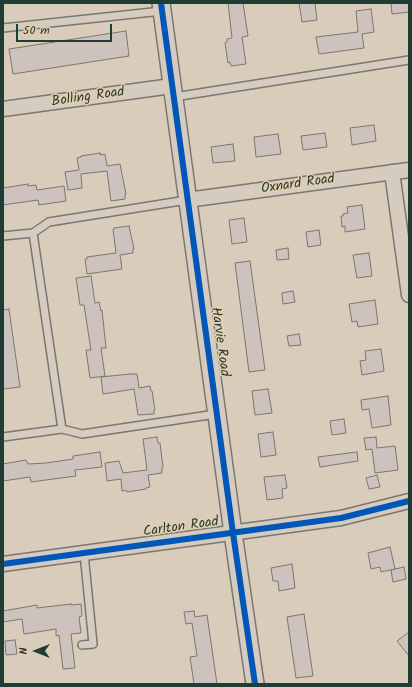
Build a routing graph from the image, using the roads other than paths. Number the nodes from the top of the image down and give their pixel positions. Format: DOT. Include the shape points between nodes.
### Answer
graph roads {
  1 [pos="162,7"];
  2 [pos="3,28"];
  3 [pos="409,60"];
  4 [pos="173,92"];
  5 [pos="3,109"];
  6 [pos="409,170"];
  7 [pos="392,172"];
  8 [pos="187,200"];
  9 [pos="33,233"];
  10 [pos="3,236"];
  11 [pos="409,295"];
  12 [pos="216,414"];
  13 [pos="62,429"];
  14 [pos="3,437"];
  15 [pos="409,501"];
  16 [pos="233,533"];
  17 [pos="84,553"];
  18 [pos="3,564"];
  19 [pos="82,645"];
  20 [pos="255,684"];
  1 -- 2 [label="lane"];
  1 -- 4 [label="street, Harvie Road"];
  3 -- 4 [label="lane"];
  4 -- 5 [label="street, Bolling Road"];
  4 -- 8 [label="street, Harvie Road"];
  6 -- 7 [label="street, Oxnard Road"];
  7 -- 8 [label="street, Oxnard Road"];
  7 -- 11 [label="street"];
  8 -- 9 [label="lane" via="49,222"];
  8 -- 12 [label="street, Harvie Road"];
  9 -- 10 [label="lane"];
  9 -- 13 [label="lane"];
  12 -- 13 [label="lane" via="82,434"];
  12 -- 16 [label="street, Harvie Road"];
  13 -- 14 [label="lane"];
  15 -- 16 [label="street, Carlton Road" via="341,518"];
  16 -- 17 [label="street, Carlton Road"];
  16 -- 20 [label="street, Harvie Road"];
  17 -- 18 [label="street, Carlton Road"];
  17 -- 19 [label="lane" via="93,644"];
}
